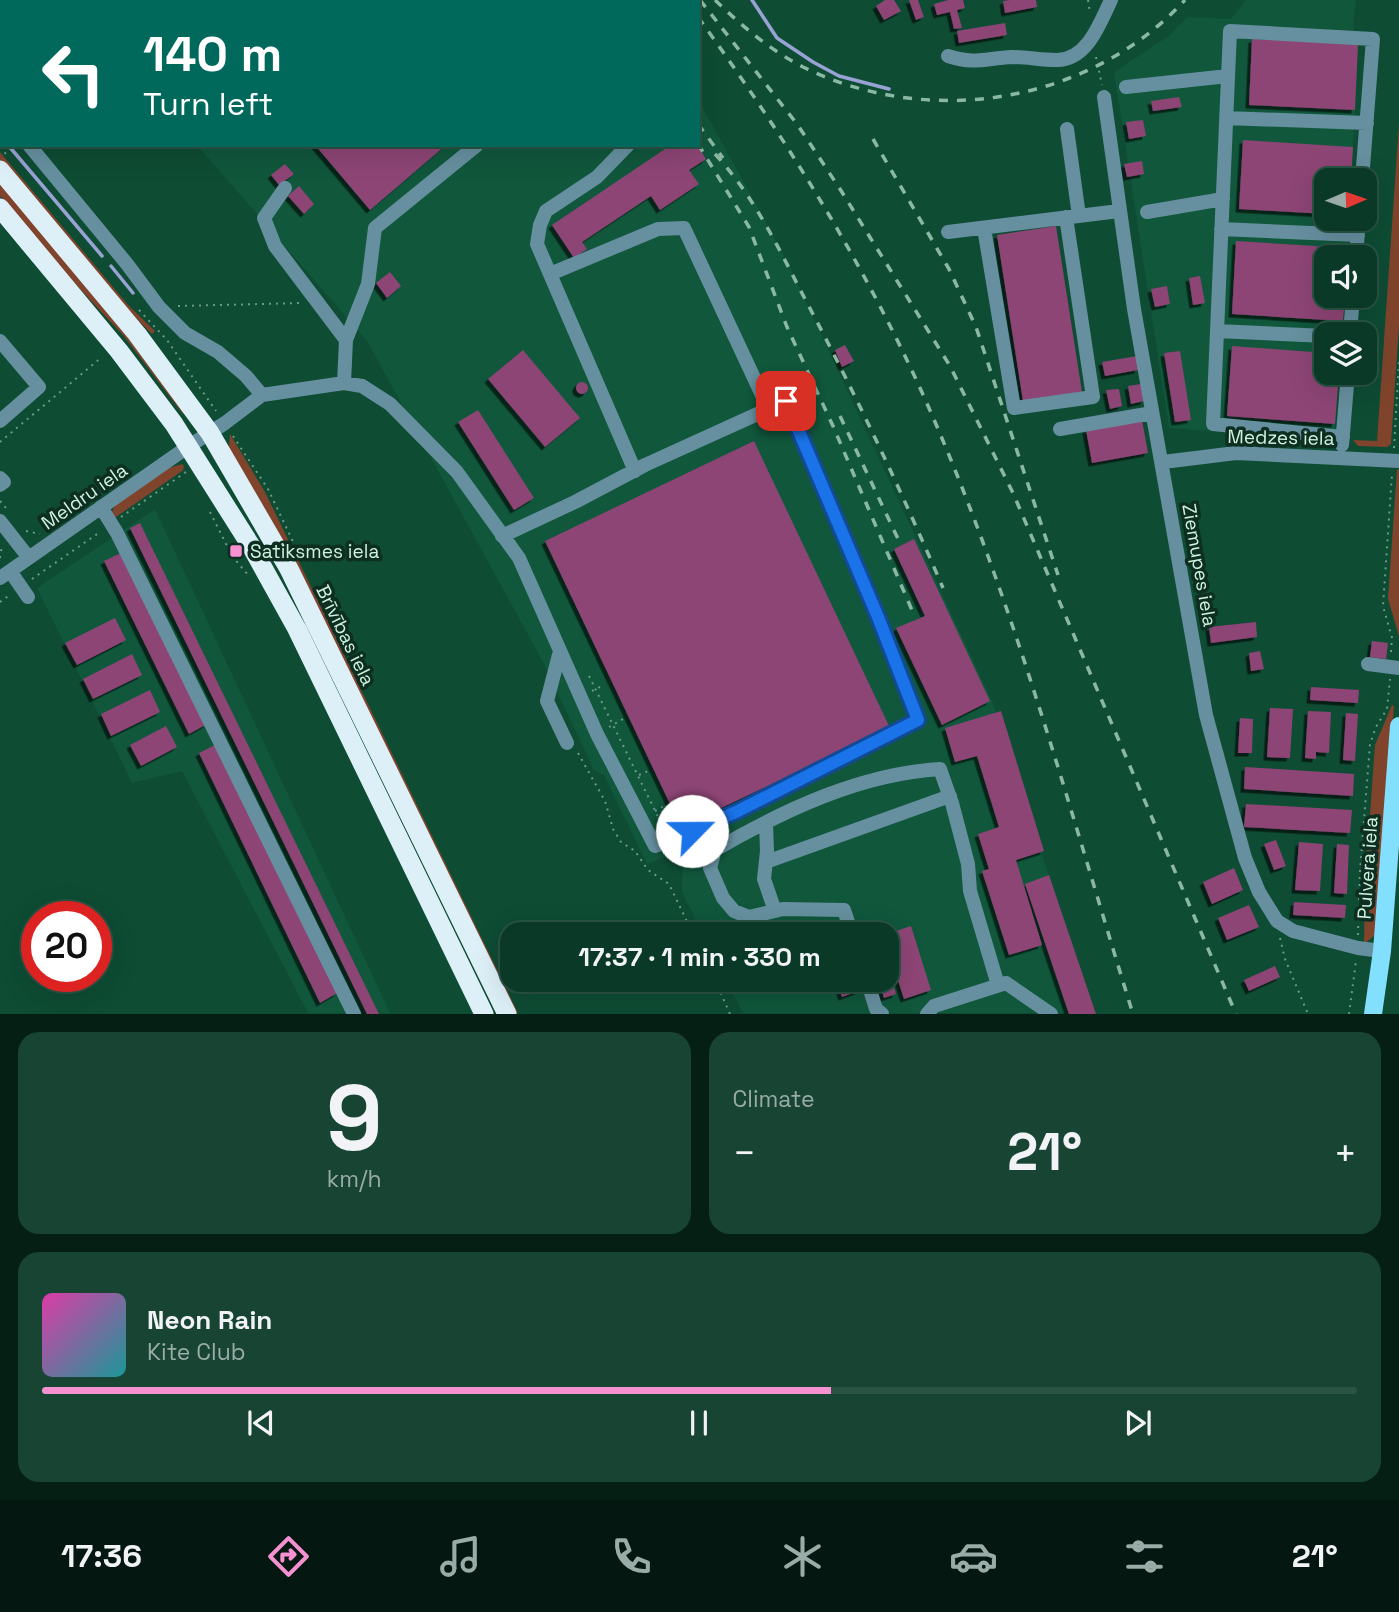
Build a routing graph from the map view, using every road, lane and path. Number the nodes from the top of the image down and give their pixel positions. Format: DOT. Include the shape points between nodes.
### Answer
graph roads {
  1 [pos="1111,0"];
  2 [pos="948,56"];
  3 [pos="1228,76"];
  4 [pos="1126,87"];
  5 [pos="1104,97"];
  6 [pos="1226,118"];
  7 [pos="1367,123"];
  8 [pos="1067,129"];
  9 [pos="31,147"];
  10 [pos="475,147"];
  11 [pos="626,147"];
  12 [pos="1363,168"];
  13 [pos="0,170"];
  14 [pos="285,188"];
  15 [pos="1223,199"];
  16 [pos="0,208"];
  17 [pos="1119,211"];
  18 [pos="1147,212"];
  19 [pos="1073,217"];
  20 [pos="984,228"];
  21 [pos="1221,229"];
  22 [pos="1358,231"];
  23 [pos="948,232"];
  24 [pos="1358,235"];
  25 [pos="1357,245"];
  26 [pos="550,274"];
  27 [pos="317,303"];
  28 [pos="159,307"];
  29 [pos="1217,331"];
  30 [pos="1314,336"];
  31 [pos="346,340"];
  32 [pos="0,341"];
  33 [pos="105,354"];
  34 [pos="344,383"];
  35 [pos="1347,385"];
  36 [pos="262,395"];
  37 [pos="769,410"];
  38 [pos="1152,414"];
  39 [pos="0,421"];
  40 [pos="1060,429"];
  41 [pos="209,433"];
  42 [pos="1343,437"];
  43 [pos="0,442"];
  44 [pos="189,446"];
  45 [pos="1341,458"];
  46 [pos="1399,461"];
  47 [pos="1163,462"];
  48 [pos="189,470"];
  49 [pos="635,471"];
  50 [pos="0,478"];
  51 [pos="0,485"];
  52 [pos="0,500"];
  53 [pos="102,507"];
  54 [pos="4,515"];
  55 [pos="111,524"];
  56 [pos="21,526"];
  57 [pos="46,532"];
  58 [pos="502,536"];
  59 [pos="29,558"];
  60 [pos="5,575"];
  61 [pos="24,592"];
  62 [pos="0,602"];
  63 [pos="560,650"];
  64 [pos="1367,664"];
  65 [pos="1399,668"];
  66 [pos="589,676"];
  67 [pos="623,719"];
  68 [pos="613,725"];
  69 [pos="1399,726"];
  70 [pos="597,734"];
  71 [pos="566,743"];
  72 [pos="950,796"];
  73 [pos="666,805"];
  74 [pos="655,811"];
  75 [pos="766,823"];
  76 [pos="670,840"];
  77 [pos="766,862"];
  78 [pos="775,911"];
  79 [pos="687,922"];
  80 [pos="848,922"];
  81 [pos="1279,937"];
  82 [pos="1382,951"];
  83 [pos="1357,959"];
  84 [pos="998,985"];
  85 [pos="720,992"];
  86 [pos="871,992"];
  87 [pos="354,1013"];
  88 [pos="484,1013"];
  89 [pos="507,1013"];
  90 [pos="730,1013"];
  91 [pos="882,1013"];
  92 [pos="927,1013"];
  93 [pos="1051,1013"];
  94 [pos="1308,1013"];
  95 [pos="1349,1013"];
  96 [pos="1373,1013"];
  1 -- 2 [label="street" via="1093,37 1080,52 1060,61 1011,57 981,62"];
  3 -- 4 [label="street"];
  3 -- 6 [label="street"];
  3 -- 7 [label="street" via="1230,31 1373,38"];
  5 -- 17 [label="street, Ziemupes iela"];
  6 -- 7 [label="street"];
  6 -- 15 [label="street"];
  7 -- 12 [label="street"];
  8 -- 19 [label="street"];
  9 -- 28 [label="street"];
  10 -- 31 [label="street" via="375,228 368,284"];
  11 -- 26 [label="street" via="597,177 546,211 537,244"];
  13 -- 41 [label="highway, Brīvības iela" via="137,334"];
  14 -- 27 [label="street" via="264,218 275,246"];
  15 -- 18 [label="street"];
  15 -- 21 [label="street"];
  16 -- 44 [label="highway" via="119,351"];
  17 -- 19 [label="street"];
  17 -- 38 [label="street, Ziemupes iela"];
  19 -- 20 [label="street"];
  19 -- 20 [label="street" via="1093,397 1014,408"];
  20 -- 23 [label="street"];
  21 -- 24 [label="street"];
  21 -- 29 [label="street"];
  22 -- 24 [label="street"];
  24 -- 25 [label="street"];
  26 -- 37 [label="street" via="658,229 684,228"];
  26 -- 49 [label="street"];
  27 -- 28 [label="path"];
  27 -- 31 [label="street"];
  28 -- 36 [label="street" via="185,334 237,368"];
  29 -- 30 [label="street"];
  29 -- 42 [label="street" via="1213,425"];
  31 -- 34 [label="street"];
  32 -- 39 [label="street" via="39,387"];
  33 -- 43 [label="path"];
  34 -- 36 [label="street"];
  34 -- 58 [label="street" via="362,386 390,404 457,472"];
  35 -- 42 [label="street"];
  36 -- 41 [label="street, Meldru iela"];
  37 -- 49 [label="street"];
  37 -- 76 [label="street" via="786,401 918,720 736,812"];
  38 -- 40 [label="street"];
  38 -- 47 [label="street, Ziemupes iela"];
  41 -- 44 [label="street, Meldru iela"];
  41 -- 89 [label="highway, Brīvības iela" via="289,569"];
  42 -- 45 [label="street"];
  44 -- 53 [label="street, Meldru iela"];
  44 -- 88 [label="highway" via="297,629"];
  45 -- 46 [label="street, Medzes iela"];
  45 -- 47 [label="street, Medzes iela" via="1236,453"];
  47 -- 82 [label="street, Ziemupes iela" via="1206,715 1245,858 1259,892 1277,920 1293,931"];
  48 -- 55 [label="path"];
  49 -- 58 [label="street"];
  50 -- 51 [label="street" via="4,482"];
  52 -- 54 [label="path"];
  53 -- 55 [label="street"];
  53 -- 59 [label="street, Meldru iela"];
  54 -- 59 [label="street"];
  55 -- 61 [label="path"];
  55 -- 87 [label="street"];
  56 -- 57 [label="path" via="30,533"];
  58 -- 63 [label="street" via="519,558"];
  59 -- 60 [label="street, Meldru iela"];
  60 -- 61 [label="street"];
  61 -- 62 [label="path"];
  63 -- 70 [label="street"];
  63 -- 71 [label="street" via="547,701"];
  64 -- 65 [label="street"];
  66 -- 68 [label="path"];
  67 -- 68 [label="path"];
  68 -- 70 [label="path"];
  68 -- 74 [label="path"];
  69 -- 82 [label="main road, Pulvera iela"];
  70 -- 76 [label="street" via="655,846"];
  71 -- 79 [label="path" via="577,752 606,801 621,842 669,884"];
  72 -- 75 [label="street" via="940,769 928,769 844,788"];
  72 -- 77 [label="street"];
  72 -- 84 [label="street" via="968,864 970,891"];
  73 -- 74 [label="path"];
  74 -- 76 [label="path"];
  75 -- 77 [label="street"];
  75 -- 78 [label="street" via="715,850 710,867 734,911 749,916"];
  77 -- 78 [label="street" via="764,879"];
  78 -- 80 [label="street" via="844,910"];
  81 -- 94 [label="path"];
  82 -- 96 [label="main road, Pulvera iela"];
  83 -- 95 [label="path"];
  84 -- 92 [label="street" via="934,1006"];
  84 -- 93 [label="street" via="1006,983"];
  85 -- 90 [label="path"];
  86 -- 91 [label="street"];
}
